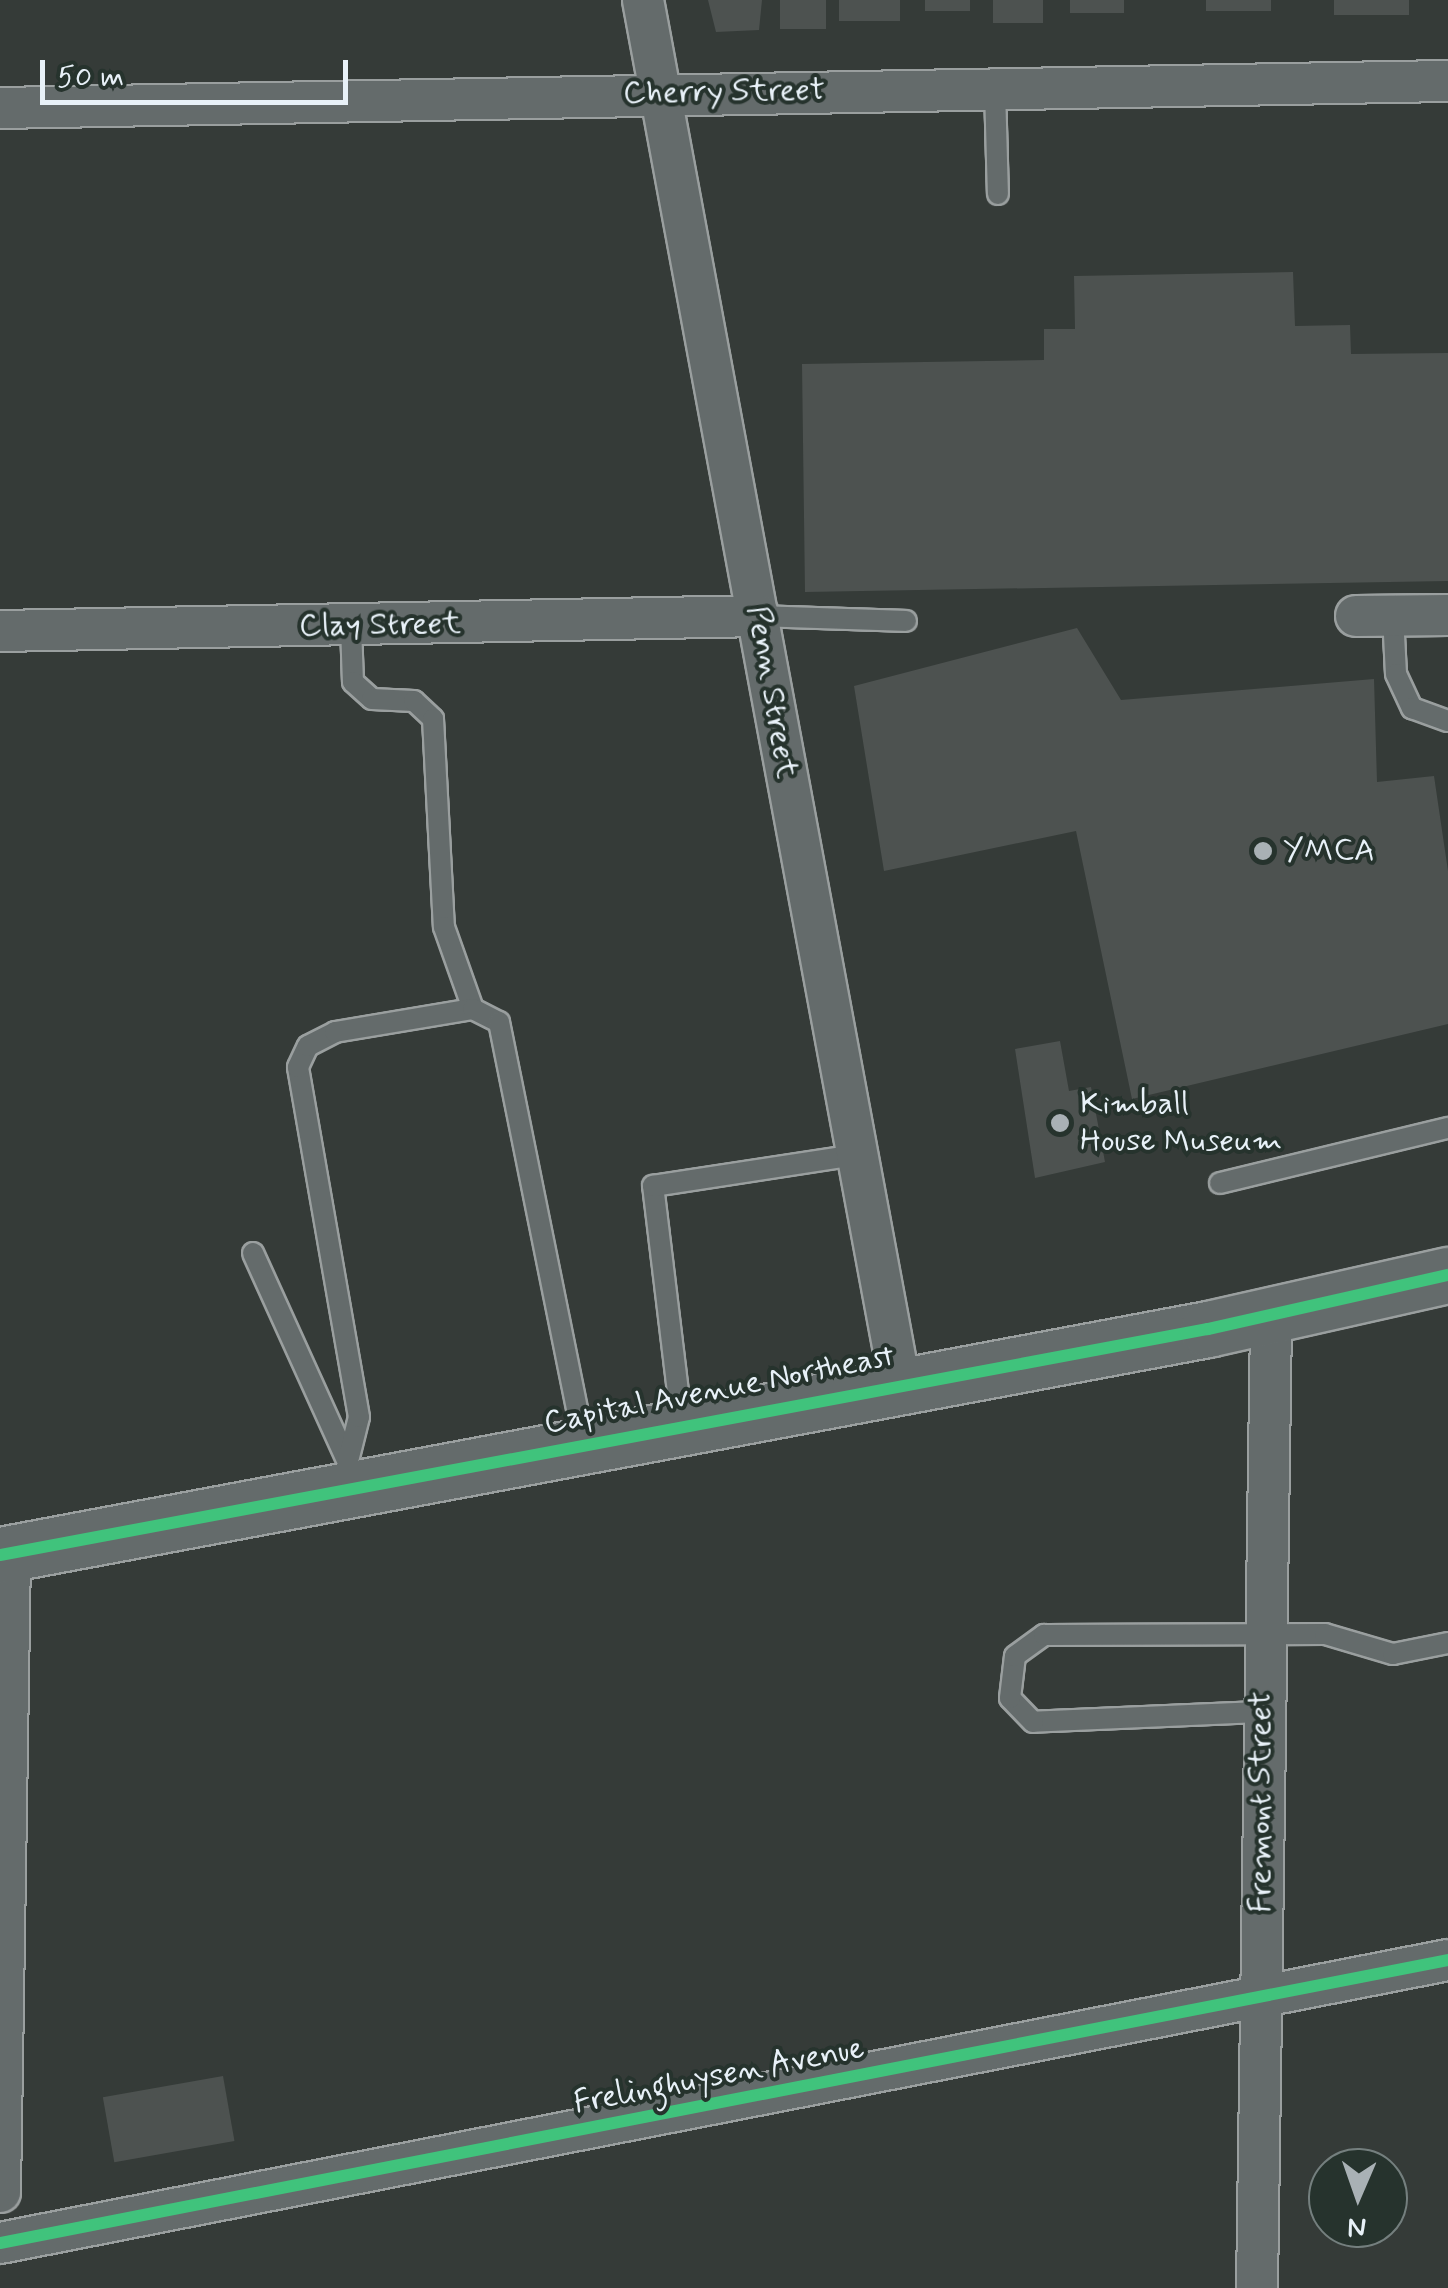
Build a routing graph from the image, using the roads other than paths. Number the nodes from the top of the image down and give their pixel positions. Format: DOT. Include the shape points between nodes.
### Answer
graph roads {
  1 [pos="642,0"];
  2 [pos="1448,81"];
  3 [pos="996,89"];
  4 [pos="660,93"];
  5 [pos="0,108"];
  6 [pos="998,194"];
  7 [pos="1375,615"];
  8 [pos="1448,615"];
  9 [pos="759,616"];
  10 [pos="906,621"];
  11 [pos="351,626"];
  12 [pos="0,632"];
  13 [pos="1448,721"];
  14 [pos="473,1009"];
  15 [pos="1448,1128"];
  16 [pos="855,1155"];
  17 [pos="1220,1183"];
  18 [pos="254,1253"];
  19 [pos="1448,1275"];
  20 [pos="1271,1316"];
  21 [pos="900,1384"];
  22 [pos="682,1425"];
  23 [pos="584,1444"];
  24 [pos="352,1474"];
  25 [pos="5,1554"];
  26 [pos="1261,1630"];
  27 [pos="1448,1643"];
  28 [pos="1259,1712"];
  29 [pos="1448,1960"];
  30 [pos="1262,1997"];
  31 [pos="0,2192"];
  32 [pos="0,2243"];
  33 [pos="1258,2288"];
  1 -- 4 [label="street, Penn Street"];
  2 -- 3 [label="street, Cherry Street"];
  3 -- 4 [label="street, Cherry Street"];
  3 -- 6 [label="lane"];
  4 -- 5 [label="street, Cherry Street"];
  4 -- 9 [label="street, Penn Street"];
  7 -- 8 [label="street"];
  7 -- 13 [label="lane" via="1412,708"];
  9 -- 10 [label="lane"];
  9 -- 11 [label="street, Clay Street"];
  9 -- 16 [label="street, Penn Street"];
  11 -- 12 [label="street, Clay Street"];
  11 -- 14 [label="lane" via="354,682 372,699 414,701 433,719 444,927"];
  14 -- 23 [label="lane" via="499,1022"];
  14 -- 24 [label="lane" via="335,1032 308,1046 298,1066 359,1417"];
  15 -- 17 [label="lane"];
  16 -- 21 [label="street, Penn Street"];
  16 -- 22 [label="lane" via="653,1186"];
  18 -- 24 [label="lane" via="325,1429"];
  19 -- 20 [label="main road, Capital Avenue Northeast"];
  20 -- 21 [label="main road, Capital Avenue Northeast"];
  20 -- 26 [label="street, Fremont Street"];
  21 -- 22 [label="main road, Capital Avenue Northeast"];
  22 -- 23 [label="main road, Capital Avenue Northeast"];
  23 -- 24 [label="main road, Capital Avenue Northeast"];
  24 -- 25 [label="main road, Capital Avenue Northeast"];
  25 -- 31 [label="street"];
  26 -- 27 [label="lane" via="1337,1635 1393,1654"];
  26 -- 28 [label="street, Fremont Street"];
  26 -- 28 [label="lane" via="1044,1635 1015,1656 1010,1698 1033,1722"];
  28 -- 30 [label="street, Fremont Street"];
  29 -- 30 [label="street, Frelinghuysen Avenue"];
  30 -- 32 [label="street, Frelinghuysen Avenue"];
  30 -- 33 [label="street, Fremont Street"];
}
